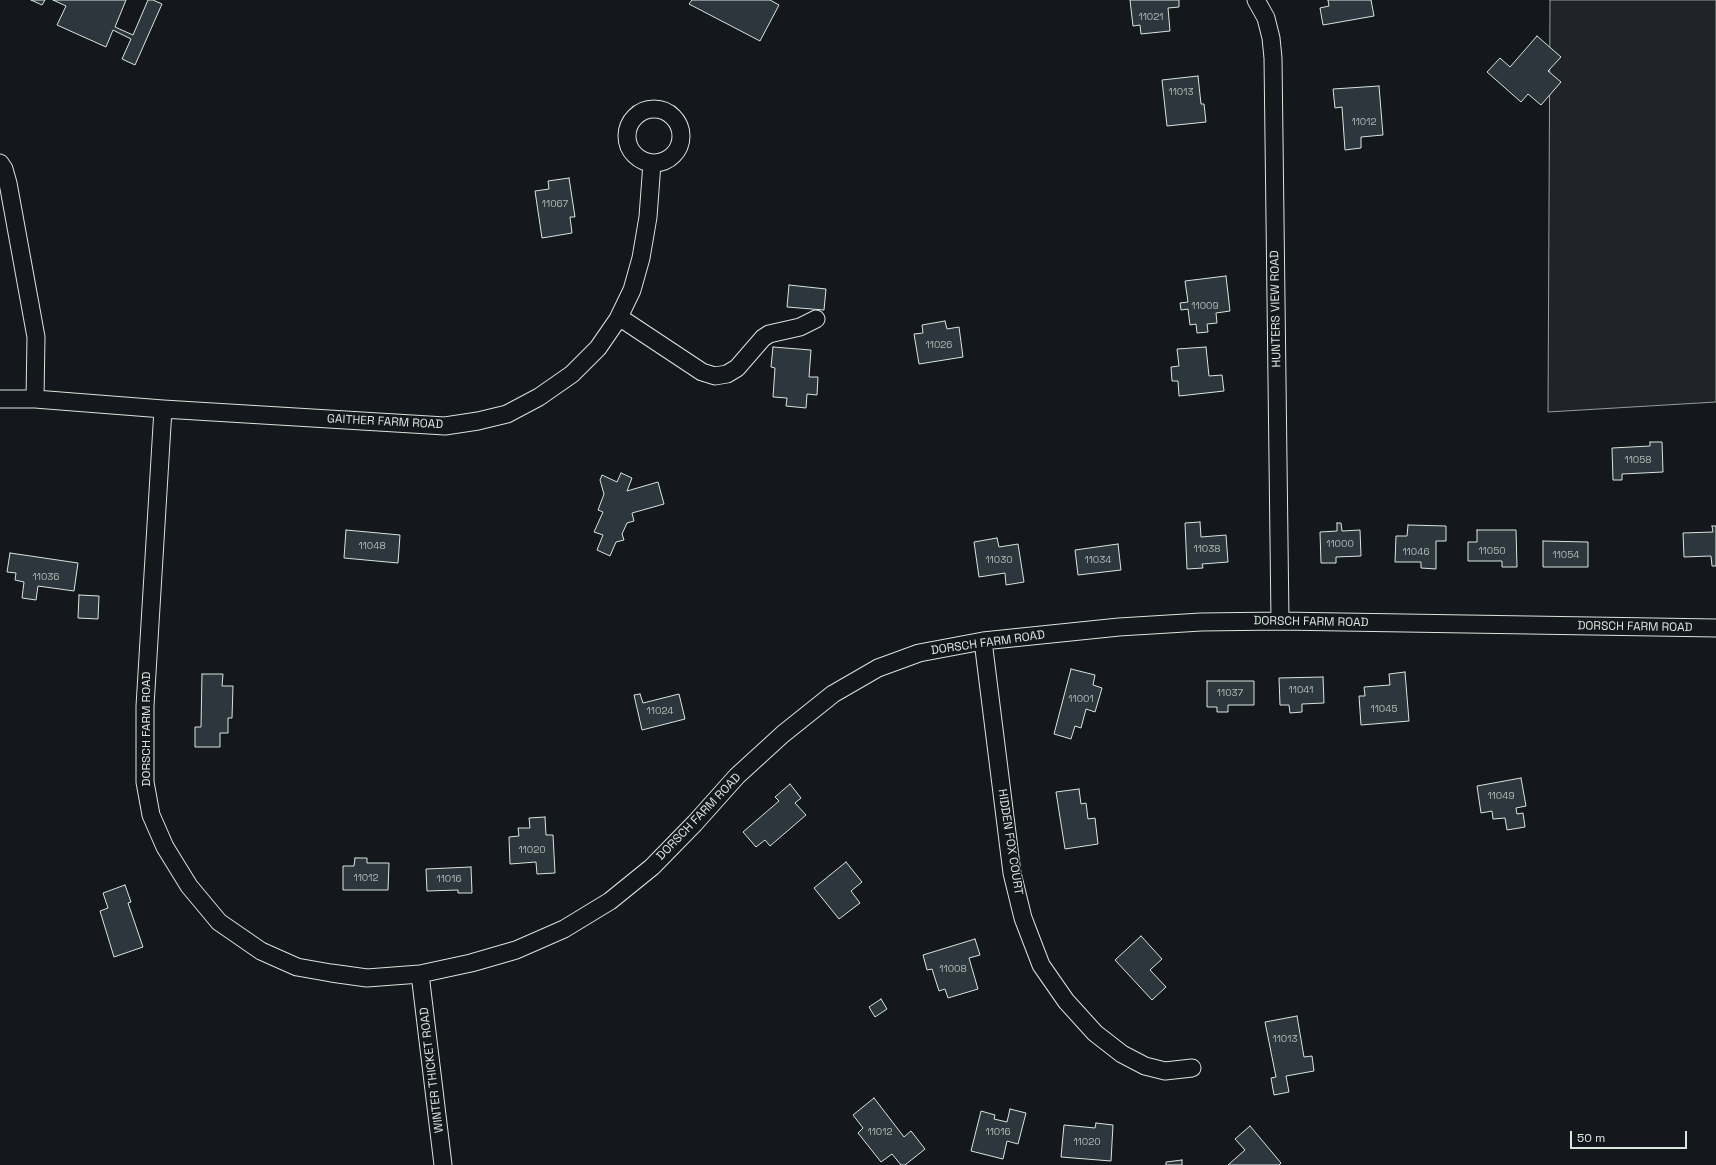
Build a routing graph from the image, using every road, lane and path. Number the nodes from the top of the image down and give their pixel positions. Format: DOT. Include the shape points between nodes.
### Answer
graph roads {
  1 [pos="1256,0"];
  2 [pos="0,163"];
  3 [pos="652,163"];
  4 [pos="619,317"];
  5 [pos="816,319"];
  6 [pos="35,399"];
  7 [pos="0,400"];
  8 [pos="163,409"];
  9 [pos="1280,621"];
  10 [pos="1716,628"];
  11 [pos="983,641"];
  12 [pos="420,974"];
  13 [pos="1192,1068"];
  14 [pos="443,1165"];
  1 -- 9 [label="street, HUNTERS VIEW ROAD" via="1266,18 1273,58"];
  2 -- 6 [label="street" via="8,183 36,337"];
  3 -- 4 [label="street, GAITHER FARM ROAD" via="648,217 641,258 632,290"];
  4 -- 5 [label="street" via="702,372 715,376 727,374 737,368 769,334 800,327"];
  4 -- 8 [label="street, GAITHER FARM ROAD" via="598,348 572,374 539,397 507,414 478,421 445,426"];
  6 -- 7 [label="street, GAITHER FARM ROAD"];
  6 -- 8 [label="street, GAITHER FARM ROAD"];
  8 -- 12 [label="street, DORSCH FARM ROAD" via="145,706 145,782 151,815 165,847 188,886 219,922 261,951 297,967 330,973 368,978"];
  9 -- 10 [label="street, DORSCH FARM ROAD"];
  9 -- 11 [label="street, DORSCH FARM ROAD" via="1120,627"];
  11 -- 12 [label="street, DORSCH FARM ROAD" via="919,653 878,668 833,694 783,734 737,776 652,867 610,902 570,925 516,950 471,964"];
  11 -- 13 [label="street, HIDDEN FOX COURT" via="1012,873 1023,918 1041,965 1066,1001 1095,1033 1122,1054 1145,1066 1165,1071"];
  12 -- 14 [label="street, WINTER THICKET ROAD"];
}
